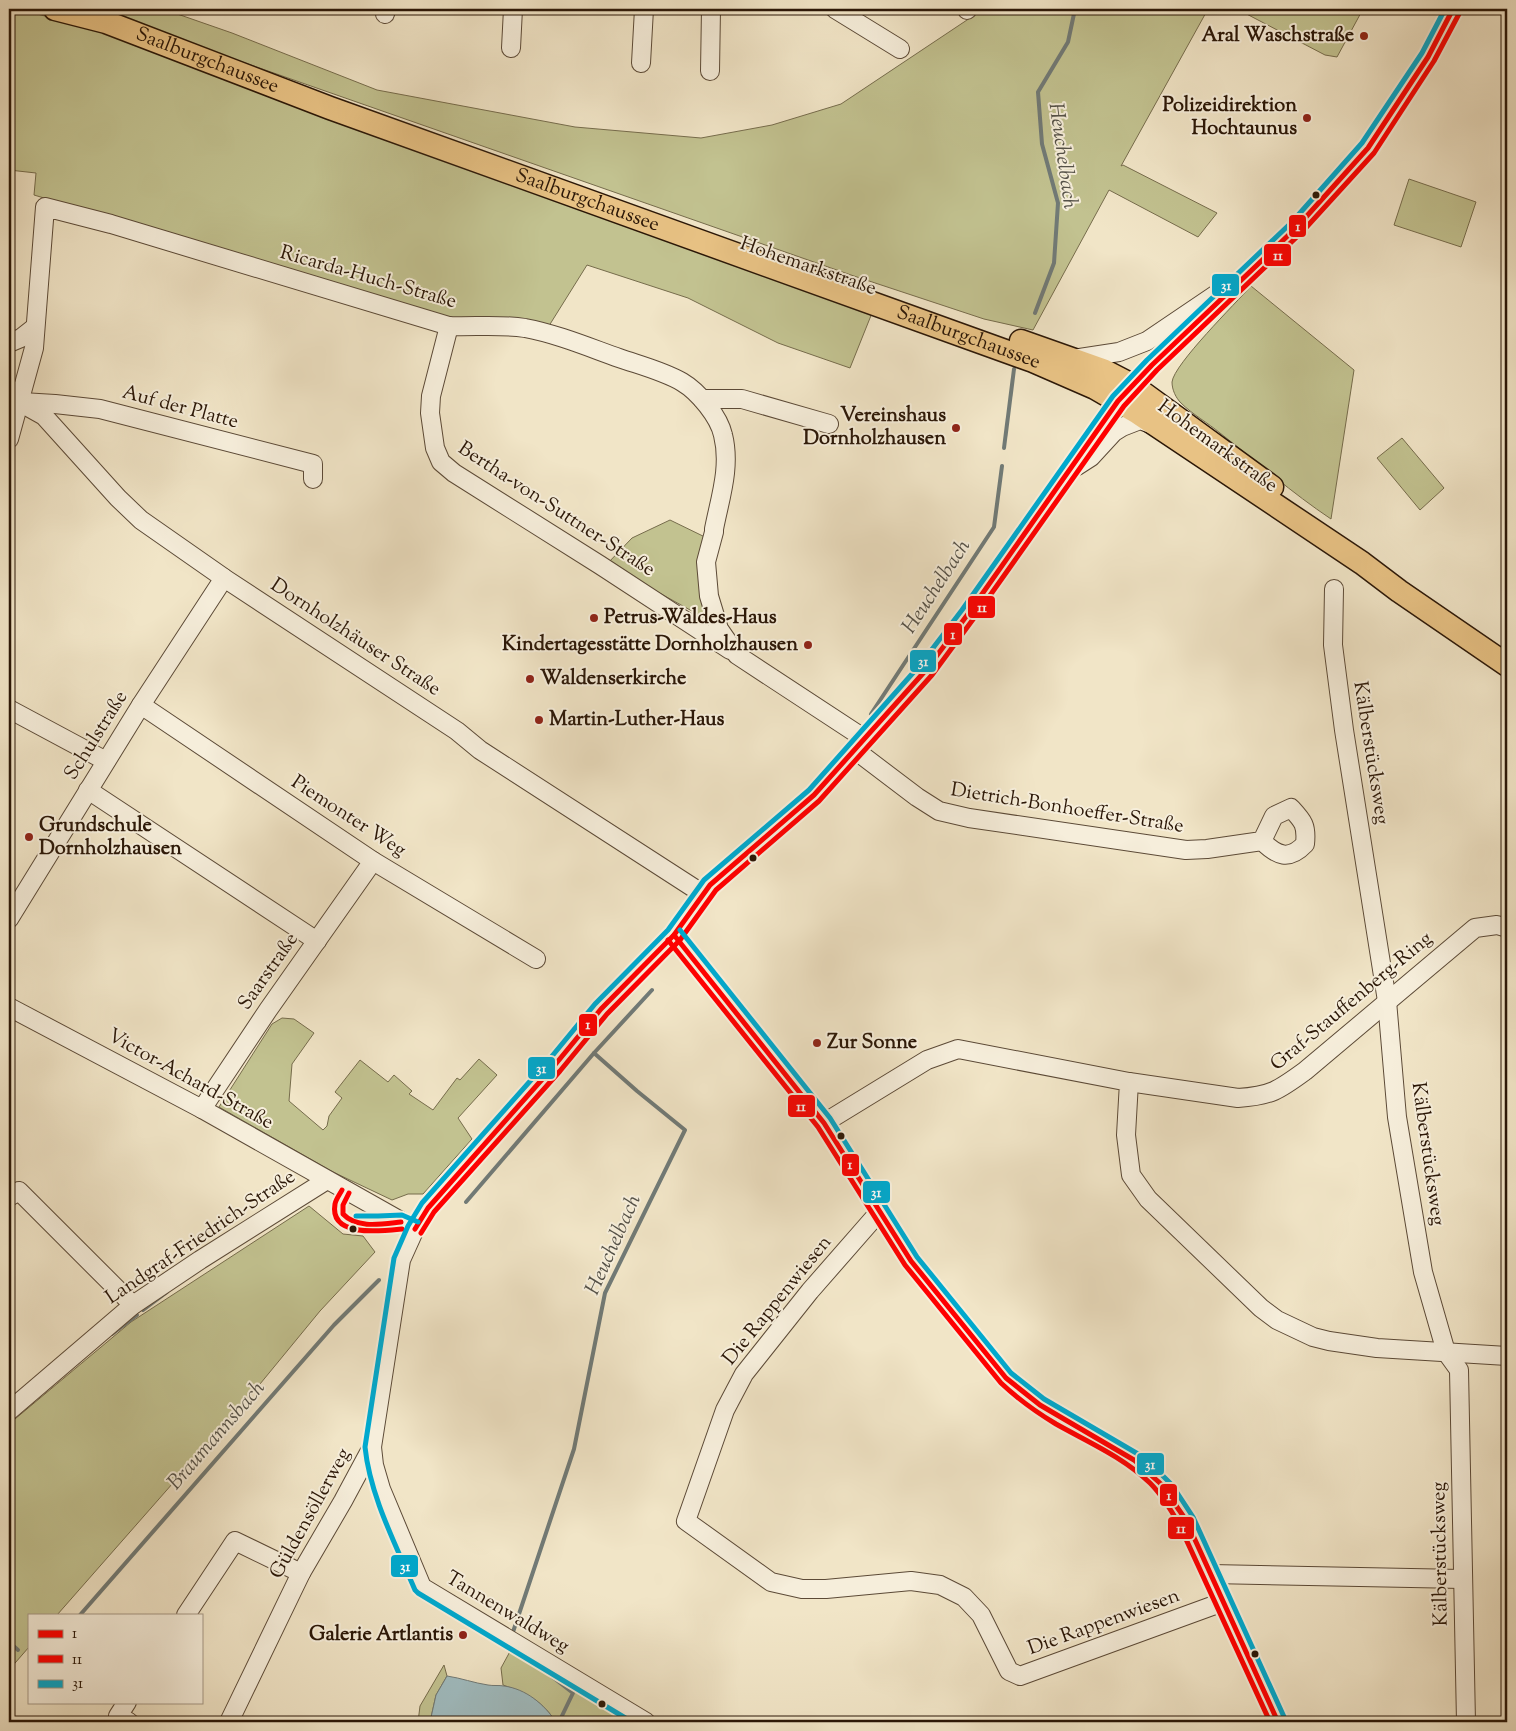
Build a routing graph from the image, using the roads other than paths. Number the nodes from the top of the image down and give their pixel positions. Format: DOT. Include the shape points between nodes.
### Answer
graph roads {
  1 [pos="56,9"];
  2 [pos="513,9"];
  3 [pos="644,9"];
  4 [pos="711,9"];
  5 [pos="835,9"];
  6 [pos="1453,9"];
  7 [pos="511,48"];
  8 [pos="900,49"];
  9 [pos="641,62"];
  10 [pos="710,71"];
  11 [pos="640,219"];
  12 [pos="1264,260"];
  13 [pos="449,326"];
  14 [pos="35,327"];
  15 [pos="9,342"];
  16 [pos="1073,359"];
  17 [pos="1125,393"];
  18 [pos="14,395"];
  19 [pos="702,399"];
  20 [pos="829,424"];
  21 [pos="1157,426"];
  22 [pos="9,439"];
  23 [pos="1064,475"];
  24 [pos="313,479"];
  25 [pos="1327,540"];
  26 [pos="224,578"];
  27 [pos="1334,589"];
  28 [pos="737,655"];
  29 [pos="1507,665"];
  30 [pos="140,705"];
  31 [pos="9,710"];
  32 [pos="860,745"];
  33 [pos="106,761"];
  34 [pos="88,790"];
  35 [pos="1262,841"];
  36 [pos="373,861"];
  37 [pos="703,894"];
  38 [pos="9,919"];
  39 [pos="1507,928"];
  40 [pos="674,934"];
  41 [pos="317,941"];
  42 [pos="536,959"];
  43 [pos="1388,1001"];
  44 [pos="9,1008"];
  45 [pos="1129,1082"];
  46 [pos="202,1109"];
  47 [pos="824,1123"];
  48 [pos="327,1180"];
  49 [pos="14,1194"];
  50 [pos="880,1211"];
  51 [pos="414,1229"];
  52 [pos="133,1305"];
  53 [pos="1446,1352"];
  54 [pos="1507,1356"];
  55 [pos="9,1411"];
  56 [pos="372,1447"];
  57 [pos="301,1573"];
  58 [pos="1211,1574"];
  59 [pos="1462,1578"];
  60 [pos="1223,1602"];
  61 [pos="187,1614"];
  62 [pos="126,1704"];
  63 [pos="129,1722"];
  64 [pos="229,1722"];
  65 [pos="646,1722"];
  66 [pos="1278,1722"];
  67 [pos="1466,1722"];
  1 -- 11 [label="main road, Saalburgchaussee" via="106,22 330,108"];
  2 -- 7 [label="street"];
  3 -- 9 [label="street"];
  4 -- 10 [label="street"];
  5 -- 8 [label="street"];
  6 -- 12 [label="street" via="1398,104 1368,148"];
  11 -- 16 [label="main road, Hohemarkstraße" via="719,237"];
  11 -- 17 [label="main road, Saalburgchaussee" via="1034,361 1095,388"];
  12 -- 16 [label="street" via="1148,341 1119,352"];
  12 -- 17 [label="street, Güldensöllerweg"];
  13 -- 14 [label="street, Ricarda-Huch-Straße" via="45,207"];
  13 -- 19 [label="street, Ricarda-Huch-Straße" via="523,328 550,334 683,382"];
  13 -- 28 [label="street, Bertha-von-Suttner-Straße" via="431,396 431,430 441,462"];
  14 -- 15 [label="street" via="21,338"];
  14 -- 18 [label="street" via="34,348"];
  16 -- 17 [label="main road, Hohemarkstraße" via="1103,370"];
  17 -- 21 [label="main road, Hohemarkstraße"];
  17 -- 23 [label="street, Güldensöllerweg"];
  17 -- 25 [label="main road, Hohemarkstraße" via="1243,465 1302,510"];
  18 -- 22 [label="street"];
  18 -- 24 [label="street, Auf der Platte" via="100,409 313,464"];
  18 -- 26 [label="street, Dornholzhäuser Straße" via="44,416 141,520"];
  19 -- 20 [label="street" via="742,399"];
  19 -- 28 [label="street, Ricarda-Huch-Straße" via="723,435 726,471 706,562 708,596 719,629"];
  21 -- 23 [label="street" via="1140,420 1114,432 1091,457"];
  21 -- 25 [label="main road, Hohemarkstraße"];
  23 -- 32 [label="street, Güldensöllerweg" via="926,670"];
  25 -- 29 [label="main road, Hohemarkstraße"];
  26 -- 30 [label="street, Schulstraße"];
  26 -- 37 [label="street, Dornholzhäuser Straße" via="457,731 480,750"];
  27 -- 43 [label="street, Kälberstücksweg" via="1333,645 1344,730"];
  28 -- 32 [label="street, Ricarda-Huch-Straße"];
  30 -- 33 [label="street, Schulstraße"];
  30 -- 36 [label="street, Piemonter Weg"];
  31 -- 33 [label="street"];
  32 -- 35 [label="street, Dietrich-Bonhoeffer-Straße" via="916,797 939,811 968,818 1186,850"];
  32 -- 37 [label="street, Güldensöllerweg" via="814,795"];
  33 -- 34 [label="street, Schulstraße"];
  34 -- 38 [label="street, Schulstraße"];
  34 -- 41 [label="street"];
  36 -- 41 [label="street, Saarstraße"];
  36 -- 42 [label="street, Piemonter Weg"];
  37 -- 40 [label="street, Güldensöllerweg"];
  39 -- 43 [label="street, Graf-Stauffenberg-Ring" via="1497,925 1474,928"];
  40 -- 47 [label="street"];
  40 -- 51 [label="street, Güldensöllerweg" via="601,1009 428,1208"];
  41 -- 46 [label="street, Saarstraße"];
  43 -- 45 [label="street, Graf-Stauffenberg-Ring" via="1305,1071 1269,1094 1238,1098"];
  43 -- 53 [label="street, Kälberstücksweg" via="1397,1117 1423,1272"];
  44 -- 46 [label="street, Victor-Achard-Straße"];
  45 -- 47 [label="street, Graf-Stauffenberg-Ring" via="958,1049 927,1060"];
  45 -- 53 [label="street" via="1126,1135 1131,1175 1148,1199 1261,1308 1277,1320 1313,1338 1329,1342"];
  46 -- 48 [label="street, Victor-Achard-Straße"];
  47 -- 50 [label="street"];
  48 -- 51 [label="street, Victor-Achard-Straße"];
  48 -- 52 [label="street, Landgraf-Friedrich-Straße"];
  49 -- 52 [label="street"];
  50 -- 58 [label="street" via="911,1261 1015,1386 1045,1408 1133,1459 1153,1475 1186,1520"];
  50 -- 60 [label="street, Die Rappenwiesen" via="744,1374 725,1410 686,1521 770,1582 802,1589 911,1581 940,1585 964,1597 981,1615 1009,1671 1020,1676"];
  51 -- 56 [label="street, Güldensöllerweg" via="401,1260"];
  52 -- 55 [label="street, Landgraf-Friedrich-Straße"];
  53 -- 54 [label="street"];
  53 -- 59 [label="street, Kälberstücksweg" via="1458,1370"];
  56 -- 57 [label="street, Güldensöllerweg"];
  56 -- 65 [label="street, Tannenwaldweg" via="381,1489 422,1587"];
  57 -- 61 [label="street" via="235,1542"];
  57 -- 64 [label="street, Güldensöllerweg"];
  58 -- 59 [label="street"];
  58 -- 60 [label="street"];
  59 -- 67 [label="street, Kälberstücksweg"];
  60 -- 66 [label="street"];
  62 -- 63 [label="street" via="118,1716"];
}
